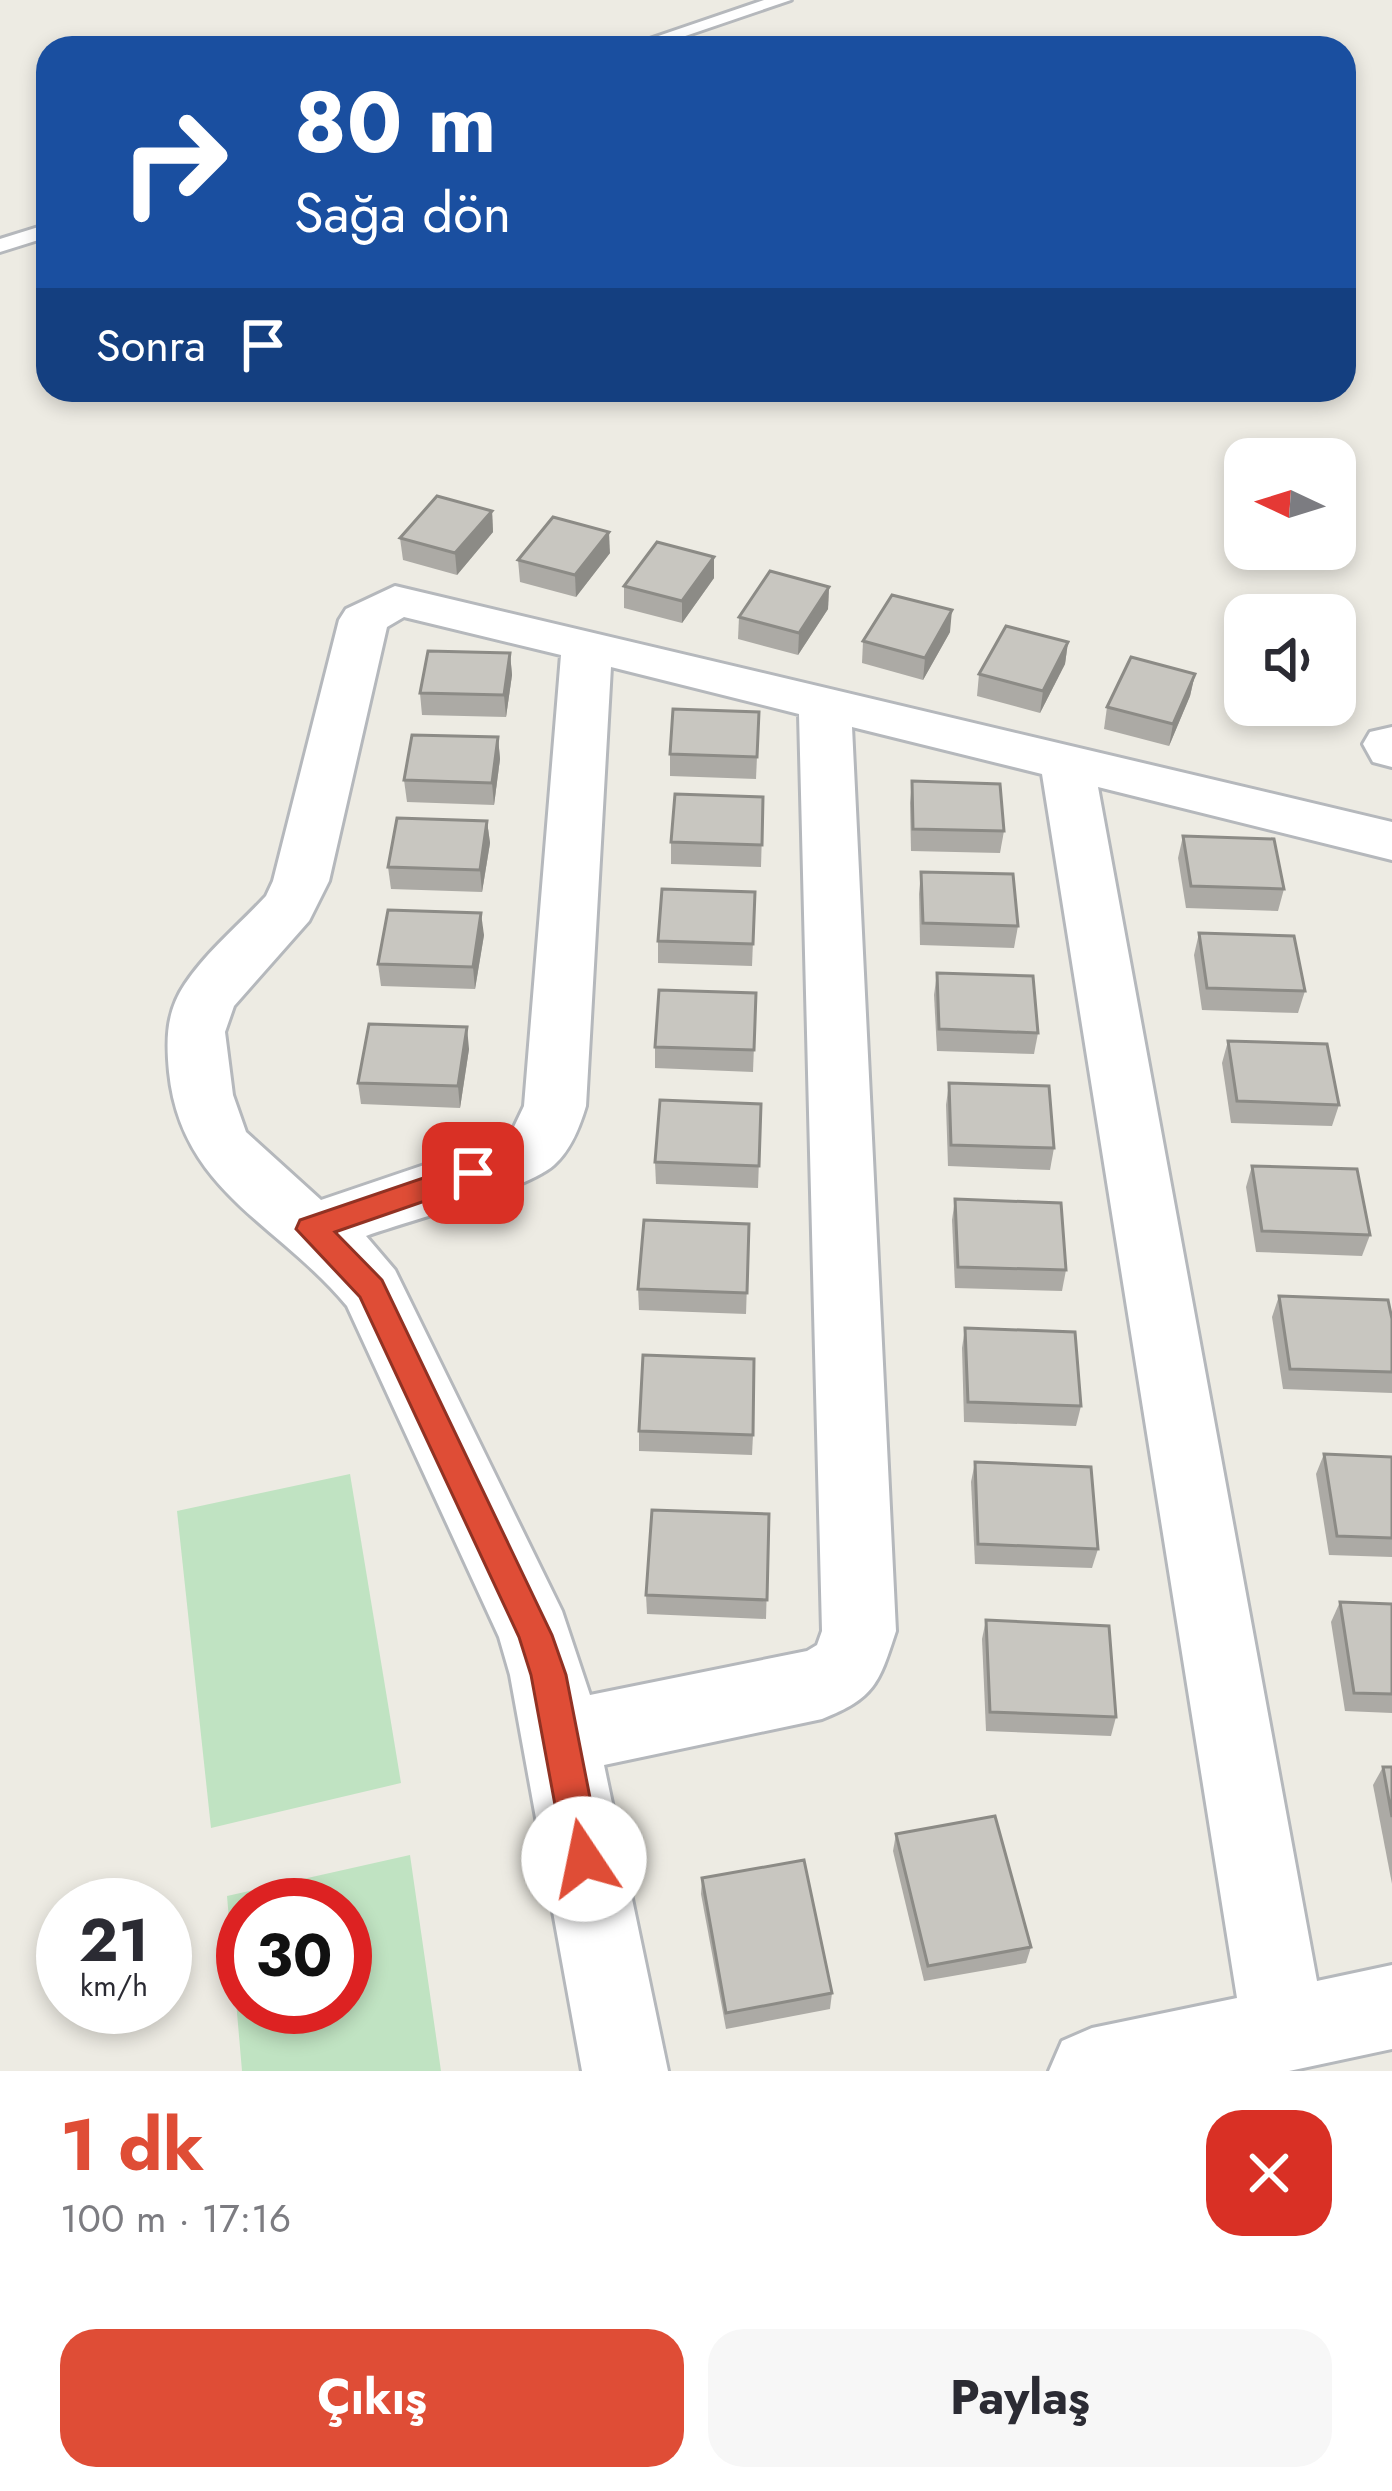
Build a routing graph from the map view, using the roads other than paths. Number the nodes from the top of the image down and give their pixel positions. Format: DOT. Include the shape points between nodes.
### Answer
graph roads {
  1 [pos="782,0"];
  2 [pos="670,36"];
  3 [pos="36,234"];
  4 [pos="0,246"];
  5 [pos="587,645"];
  6 [pos="825,704"];
  7 [pos="1067,762"];
  8 [pos="1392,841"];
  9 [pos="311,1229"];
  10 [pos="560,1738"];
  11 [pos="1392,2007"];
  12 [pos="1284,2029"];
  13 [pos="625,2071"];
  14 [pos="1092,2071"];
  1 -- 2 [label="lane"];
  3 -- 4 [label="lane"];
  5 -- 6 [label="street"];
  5 -- 9 [label="street" via="548,1129 514,1159"];
  5 -- 9 [label="street" via="412,602 395,601 364,620 301,881 289,907 207,997 195,1032 202,1095 220,1144"];
  6 -- 7 [label="street"];
  6 -- 10 [label="street" via="859,1630 846,1668 822,1683"];
  7 -- 8 [label="street"];
  7 -- 12 [label="street"];
  9 -- 10 [label="street" via="371,1289 536,1635"];
  10 -- 13 [label="street"];
  11 -- 12 [label="street"];
  12 -- 14 [label="street"];
}
